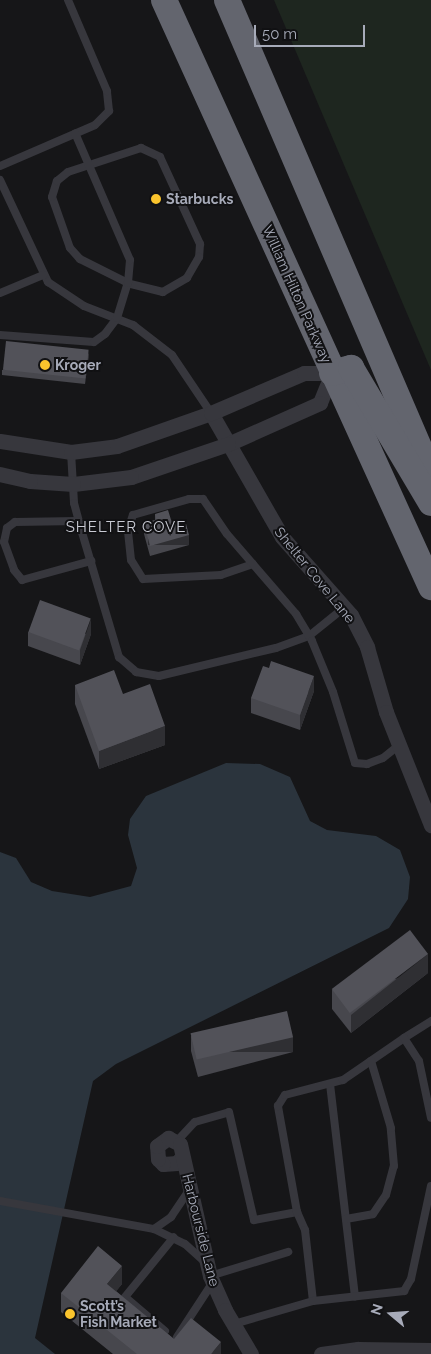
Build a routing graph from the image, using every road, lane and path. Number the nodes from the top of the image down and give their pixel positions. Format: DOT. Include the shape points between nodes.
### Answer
graph roads {
  1 [pos="68,0"];
  2 [pos="164,0"];
  3 [pos="227,0"];
  4 [pos="75,134"];
  5 [pos="90,165"];
  6 [pos="0,166"];
  7 [pos="0,180"];
  8 [pos="43,275"];
  9 [pos="128,283"];
  10 [pos="0,293"];
  11 [pos="117,318"];
  12 [pos="0,335"];
  13 [pos="332,373"];
  14 [pos="212,413"];
  15 [pos="0,441"];
  16 [pos="228,444"];
  17 [pos="71,452"];
  18 [pos="0,474"];
  19 [pos="431,475"];
  20 [pos="72,484"];
  21 [pos="431,503"];
  22 [pos="78,521"];
  23 [pos="91,561"];
  24 [pos="253,564"];
  25 [pos="431,587"];
  26 [pos="345,607"];
  27 [pos="309,636"];
  28 [pos="399,744"];
  29 [pos="431,825"];
  30 [pos="431,1021"];
  31 [pos="404,1038"];
  32 [pos="371,1061"];
  33 [pos="330,1084"];
  34 [pos="431,1118"];
  35 [pos="177,1140"];
  36 [pos="181,1158"];
  37 [pos="191,1186"];
  38 [pos="431,1186"];
  39 [pos="0,1201"];
  40 [pos="297,1212"];
  41 [pos="346,1219"];
  42 [pos="154,1229"];
  43 [pos="174,1237"];
  44 [pos="288,1252"];
  45 [pos="210,1274"];
  46 [pos="355,1297"];
  47 [pos="313,1301"];
  48 [pos="234,1324"];
  49 [pos="431,1350"];
  50 [pos="251,1354"];
  51 [pos="321,1354"];
  1 -- 4 [label="lane" via="109,102 109,112 102,121"];
  2 -- 13 [label="highway, William Hilton Parkway"];
  3 -- 19 [label="highway"];
  4 -- 5 [label="lane"];
  4 -- 6 [label="lane"];
  5 -- 9 [label="lane" via="127,250"];
  5 -- 9 [label="lane" via="68,172 57,181 52,197 55,210 70,248 80,259"];
  5 -- 9 [label="lane" via="134,148 158,155 197,235 199,257 180,284 163,292"];
  7 -- 8 [label="lane, Shelter Cove Lane"];
  8 -- 10 [label="lane"];
  8 -- 11 [label="lane, Shelter Cove Lane" via="63,294"];
  9 -- 11 [label="lane"];
  11 -- 12 [label="lane" via="94,342"];
  11 -- 14 [label="lane, Shelter Cove Lane" via="133,325 172,356"];
  13 -- 14 [label="street" via="304,373"];
  13 -- 16 [label="street" via="320,403"];
  13 -- 21 [label="highway" via="351,368"];
  13 -- 25 [label="highway, William Hilton Parkway"];
  14 -- 16 [label="street, Shelter Cove Lane"];
  14 -- 17 [label="street" via="117,446"];
  15 -- 17 [label="street"];
  16 -- 20 [label="street" via="131,478"];
  16 -- 26 [label="street, Shelter Cove Lane" via="282,537"];
  17 -- 20 [label="lane"];
  18 -- 20 [label="street" via="30,481"];
  20 -- 22 [label="lane"];
  22 -- 23 [label="lane"];
  22 -- 23 [label="lane" via="15,522 7,528 4,542 14,570 22,580"];
  23 -- 27 [label="lane" via="119,657 136,672 148,676 276,648"];
  24 -- 24 [label="lane" via="203,499 189,499 133,515 128,530 131,560 143,579 221,575"];
  24 -- 27 [label="lane" via="296,614"];
  26 -- 27 [label="lane"];
  26 -- 28 [label="street, Shelter Cove Lane" via="367,647"];
  27 -- 28 [label="lane" via="333,692 355,763 367,764 383,758"];
  28 -- 29 [label="street, Shelter Cove Lane"];
  30 -- 31 [label="lane"];
  31 -- 32 [label="lane"];
  31 -- 34 [label="lane" via="419,1061"];
  32 -- 33 [label="lane"];
  32 -- 41 [label="lane" via="392,1128 394,1166 386,1195 373,1214"];
  33 -- 40 [label="lane" via="285,1095 278,1106"];
  33 -- 41 [label="lane"];
  35 -- 36 [label="street, Harbourside Lane" via="183,1150"];
  35 -- 36 [label="street, Harbourside Lane" via="162,1140 155,1152 158,1159 170,1165"];
  35 -- 40 [label="lane" via="195,1122 229,1112 254,1220"];
  36 -- 37 [label="street, Harbourside Lane"];
  37 -- 42 [label="lane" via="171,1217"];
  37 -- 45 [label="street, Harbourside Lane"];
  38 -- 46 [label="lane" via="411,1279 404,1291"];
  39 -- 42 [label="lane"];
  40 -- 47 [label="lane" via="305,1230"];
  41 -- 46 [label="lane"];
  42 -- 43 [label="lane"];
  43 -- 45 [label="lane"];
  43 -- 45 [label="lane" via="125,1297 175,1340"];
  44 -- 45 [label="lane"];
  45 -- 48 [label="street, Harbourside Lane"];
  46 -- 47 [label="lane"];
  47 -- 48 [label="lane"];
  48 -- 50 [label="street, Harbourside Lane"];
  49 -- 51 [label="street" via="358,1349"];
}
